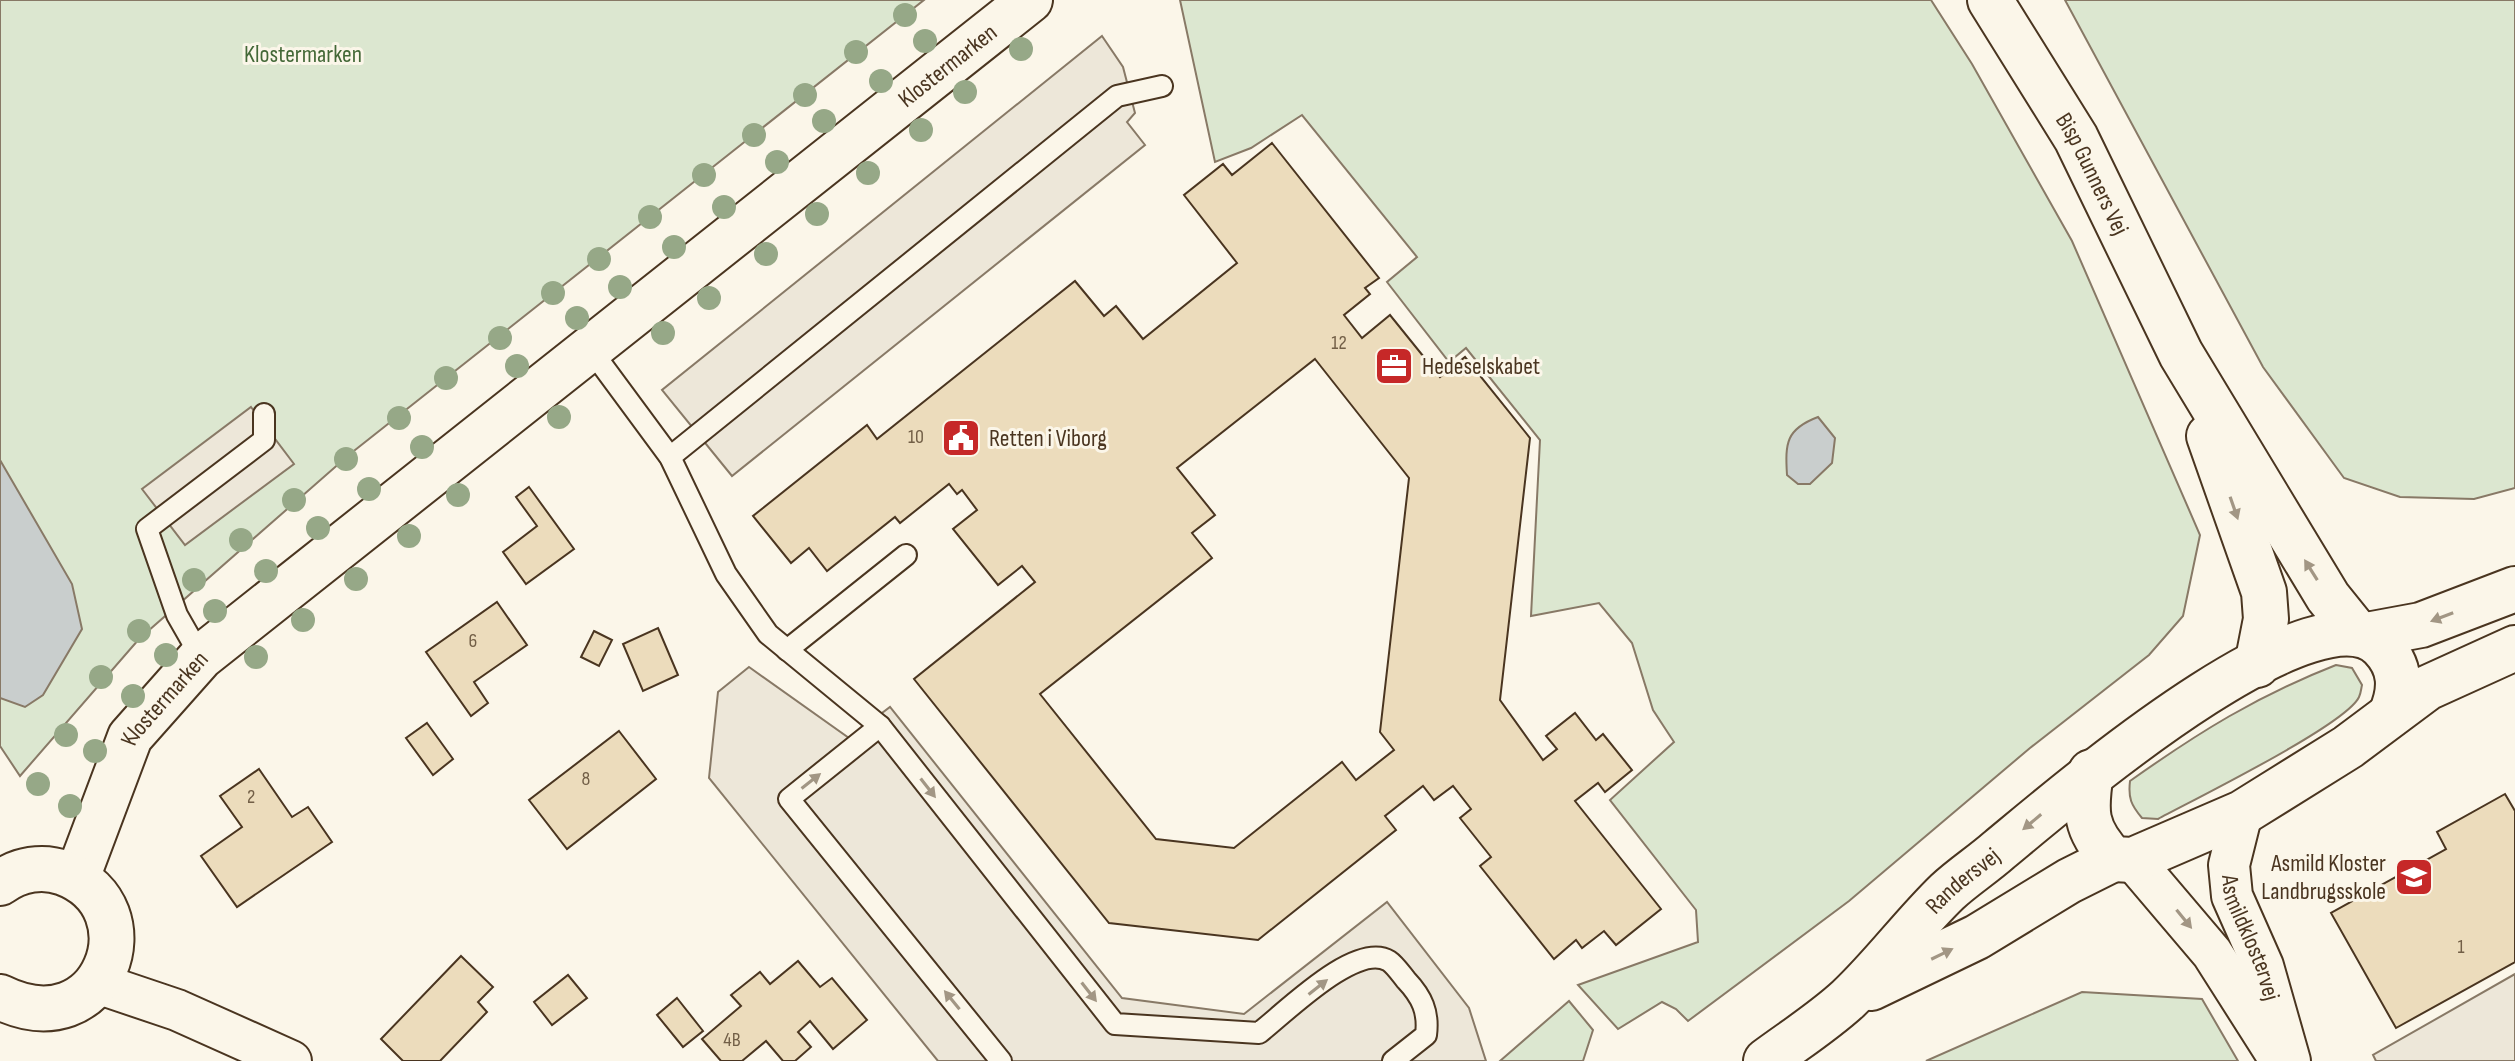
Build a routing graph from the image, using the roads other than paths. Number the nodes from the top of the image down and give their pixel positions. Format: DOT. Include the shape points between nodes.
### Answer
graph roads {
  1 [pos="1030,0"];
  2 [pos="1990,0"];
  3 [pos="1162,86"];
  4 [pos="591,350"];
  5 [pos="2181,354"];
  6 [pos="264,414"];
  7 [pos="670,457"];
  8 [pos="906,555"];
  9 [pos="2515,589"];
  10 [pos="2362,634"];
  11 [pos="2515,648"];
  12 [pos="787,650"];
  13 [pos="201,657"];
  14 [pos="2257,665"];
  15 [pos="2391,714"];
  16 [pos="880,726"];
  17 [pos="2091,772"];
  18 [pos="2242,813"];
  19 [pos="2123,859"];
  20 [pos="77,878"];
  21 [pos="0,883"];
  22 [pos="97,983"];
  23 [pos="0,997"];
  24 [pos="1847,1000"];
  25 [pos="291,1061"];
  26 [pos="1001,1061"];
  27 [pos="1393,1061"];
  28 [pos="1766,1061"];
  29 [pos="2279,1061"];
  30 [pos="2290,1061"];
  1 -- 4 [label="street, Klostermarken"];
  2 -- 5 [label="street, Bisp Gunners Vej" via="2076,138"];
  3 -- 7 [label="lane" via="1117,96"];
  4 -- 7 [label="lane"];
  4 -- 13 [label="street, Klostermarken"];
  10 -- 5 [label="street, Bisp Gunners Vej, one-way" via="2328,597"];
  5 -- 14 [label="street, Bisp Gunners Vej, one-way" via="2264,592 2266,619"];
  6 -- 13 [label="lane" via="264,440 147,529 177,615"];
  7 -- 12 [label="lane" via="726,574 768,634"];
  8 -- 12 [label="lane"];
  9 -- 10 [label="street, Randersvej, one-way" via="2421,625"];
  10 -- 14 [label="street, Randersvej" via="2321,639"];
  10 -- 15 [label="street, Bisp Gunners Vej" via="2389,655 2398,673 2399,693"];
  11 -- 15 [label="street, Randersvej" via="2427,688"];
  12 -- 16 [label="lane"];
  13 -- 20 [label="street, Klostermarken" via="130,737"];
  14 -- 17 [label="street, Randersvej" via="2171,713"];
  15 -- 18 [label="street, Randersvej" via="2299,780"];
  26 -- 16 [label="lane, one-way" via="789,799"];
  16 -- 27 [label="lane, one-way" via="1115,1024 1259,1033 1349,962 1371,958 1389,961 1417,992 1428,1016 1426,1035"];
  17 -- 19 [label="street" via="2085,812 2094,833"];
  17 -- 24 [label="street, Randersvej, one-way" via="1948,891"];
  18 -- 19 [label="street, Randersvej"];
  18 -- 30 [label="street, Asmildklostervej" via="2229,865 2232,896 2263,966"];
  24 -- 19 [label="street, Randersvej, one-way" via="1977,937 2069,881"];
  19 -- 29 [label="street, Asmildklostervej, one-way" via="2212,953"];
  20 -- 21 [label="street" via="35,868"];
  20 -- 22 [label="street" via="102,902 109,919 112,949"];
  22 -- 23 [label="street" via="70,1004 51,1010 20,1007"];
  22 -- 25 [label="street" via="177,1010"];
  24 -- 28 [label="street, Randersvej"];
}
